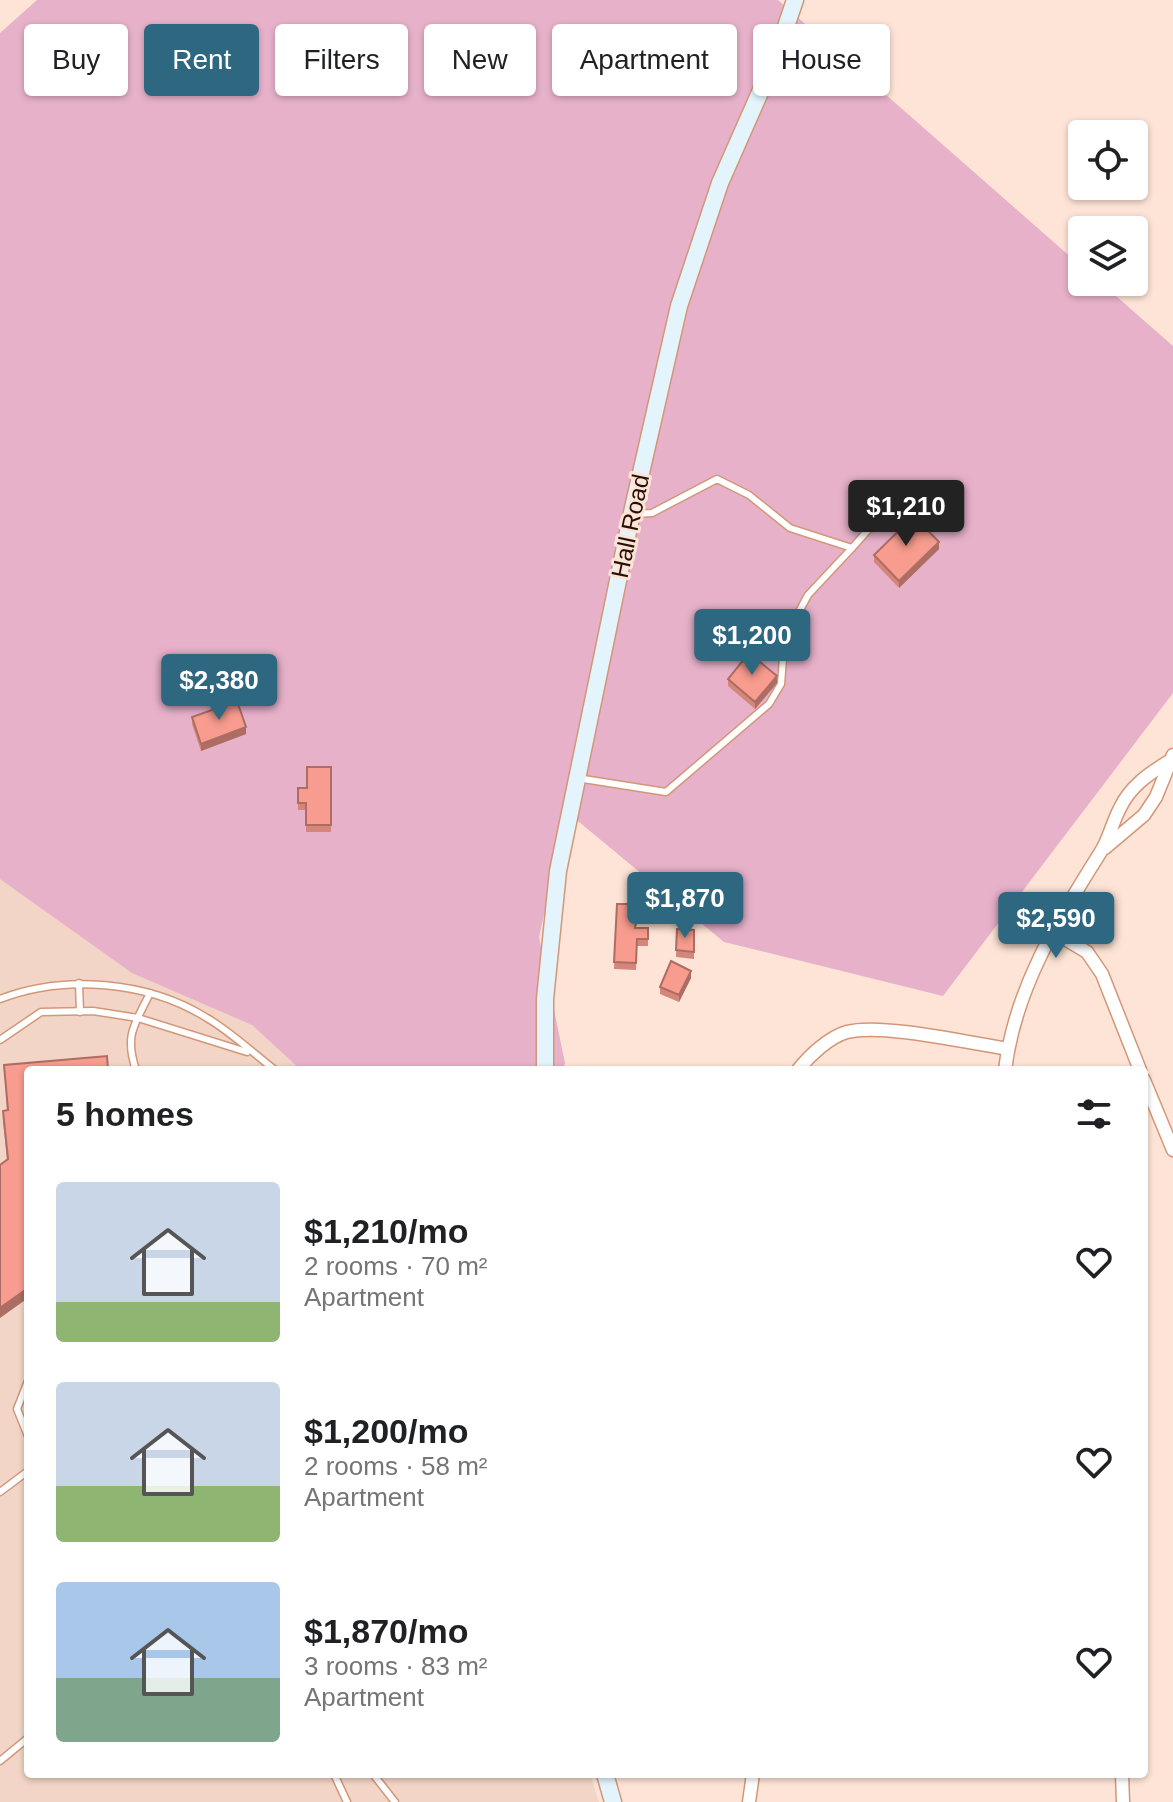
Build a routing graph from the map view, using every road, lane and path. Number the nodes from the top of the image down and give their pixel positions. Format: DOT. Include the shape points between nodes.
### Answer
graph roads {
  1 [pos="795,0"];
  2 [pos="916,500"];
  3 [pos="632,514"];
  4 [pos="852,548"];
  5 [pos="1170,759"];
  6 [pos="577,778"];
  7 [pos="1103,850"];
  8 [pos="1052,931"];
  9 [pos="79,983"];
  10 [pos="150,993"];
  11 [pos="0,999"];
  12 [pos="80,1012"];
  13 [pos="138,1018"];
  14 [pos="0,1040"];
  15 [pos="1008,1049"];
  16 [pos="255,1054"];
  17 [pos="135,1066"];
  18 [pos="270,1066"];
  19 [pos="545,1066"];
  20 [pos="802,1066"];
  21 [pos="1006,1066"];
  22 [pos="1138,1066"];
  23 [pos="1148,1090"];
  24 [pos="1173,1150"];
  25 [pos="24,1391"];
  26 [pos="24,1426"];
  27 [pos="24,1474"];
  28 [pos="0,1492"];
  29 [pos="24,1741"];
  30 [pos="0,1761"];
  31 [pos="336,1778"];
  32 [pos="376,1778"];
  33 [pos="606,1778"];
  34 [pos="752,1778"];
  35 [pos="1122,1778"];
  36 [pos="347,1802"];
  37 [pos="395,1802"];
  38 [pos="613,1802"];
  39 [pos="749,1802"];
  40 [pos="1123,1802"];
  1 -- 3 [label="street, Hall Road" via="720,183 679,306"];
  2 -- 4 [label="lane" via="868,530"];
  3 -- 4 [label="lane" via="652,513 717,479 749,495 790,528"];
  3 -- 6 [label="street, Hall Road"];
  4 -- 6 [label="lane" via="808,595 794,621 781,684 769,704 666,792"];
  5 -- 7 [label="street" via="1144,815"];
  5 -- 7 [label="street" via="1120,806"];
  6 -- 19 [label="street, Hall Road" via="550,917"];
  7 -- 8 [label="street"];
  8 -- 15 [label="street"];
  8 -- 22 [label="street" via="1087,952 1102,974"];
  9 -- 10 [label="lane"];
  9 -- 11 [label="lane"];
  9 -- 12 [label="lane"];
  10 -- 13 [label="lane"];
  10 -- 16 [label="lane" via="206,1017"];
  12 -- 13 [label="lane"];
  12 -- 14 [label="lane" via="41,1012"];
  13 -- 16 [label="lane"];
  13 -- 17 [label="lane" via="128,1046"];
  15 -- 20 [label="street" via="880,1031 846,1032"];
  15 -- 21 [label="street"];
  16 -- 18 [label="lane"];
  23 -- 24 [label="street"];
  25 -- 26 [label="lane" via="17,1409"];
  27 -- 28 [label="lane"];
  29 -- 30 [label="lane"];
  31 -- 36 [label="lane"];
  32 -- 37 [label="lane"];
  33 -- 38 [label="street"];
  34 -- 39 [label="street"];
  35 -- 40 [label="street"];
}
